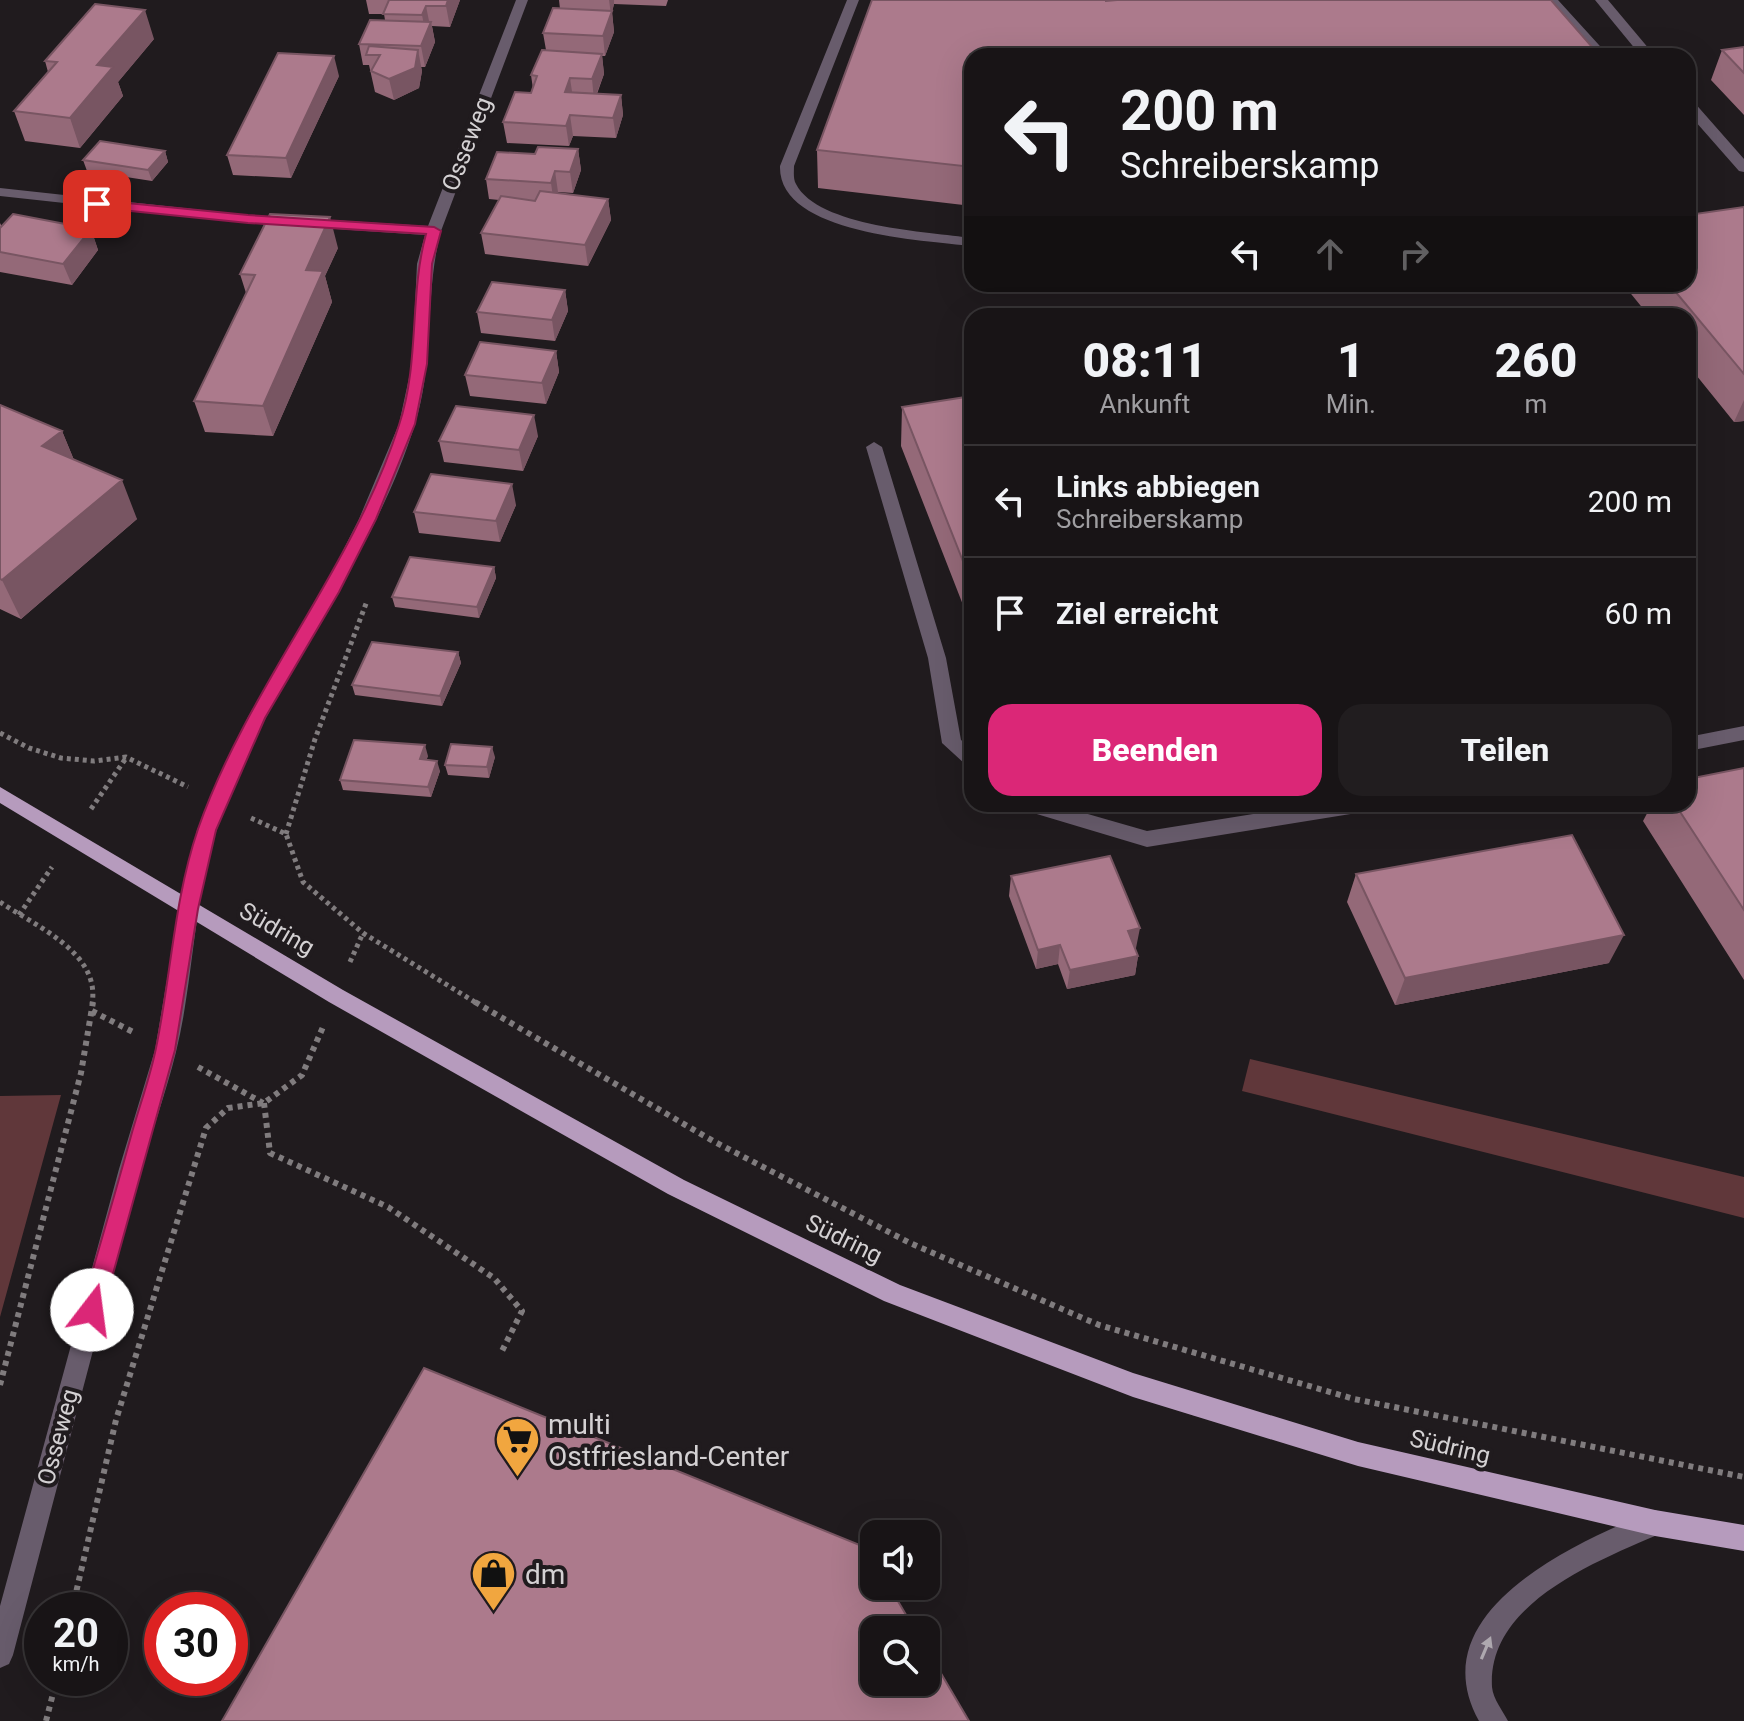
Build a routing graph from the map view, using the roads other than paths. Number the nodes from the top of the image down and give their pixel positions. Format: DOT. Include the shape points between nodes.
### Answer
graph roads {
  1 [pos="522,0"];
  2 [pos="853,0"];
  3 [pos="1551,0"];
  4 [pos="1601,0"];
  5 [pos="1595,48"];
  6 [pos="1641,48"];
  7 [pos="1696,113"];
  8 [pos="1744,168"];
  9 [pos="0,192"];
  10 [pos="434,231"];
  11 [pos="964,241"];
  12 [pos="874,447"];
  13 [pos="1744,733"];
  14 [pos="1696,742"];
  15 [pos="964,753"];
  16 [pos="0,794"];
  17 [pos="1054,812"];
  18 [pos="1314,812"];
  19 [pos="189,909"];
  20 [pos="1655,1523"];
  21 [pos="1744,1538"];
  22 [pos="0,1655"];
  23 [pos="1494,1721"];
  1 -- 10 [label="street, Osseweg"];
  2 -- 11 [label="street" via="787,166 787,183 798,198 824,214"];
  3 -- 5 [label="street"];
  4 -- 6 [label="street"];
  7 -- 8 [label="street"];
  9 -- 10 [label="street" via="248,219"];
  10 -- 19 [label="street, Osseweg" via="425,264 420,364 407,424 354,547 257,717 218,802"];
  12 -- 15 [label="street" via="937,658 952,743"];
  13 -- 14 [label="street"];
  16 -- 19 [label="main road, Südring"];
  17 -- 18 [label="street" via="1147,839"];
  19 -- 20 [label="main road, Südring" via="676,1187 892,1293 1133,1385 1358,1454"];
  19 -- 22 [label="street, Osseweg" via="166,1050"];
  20 -- 21 [label="main road, Südring"];
  23 -- 20 [label="street, one-way" via="1479,1690 1481,1657 1499,1620 1557,1569"];
}
